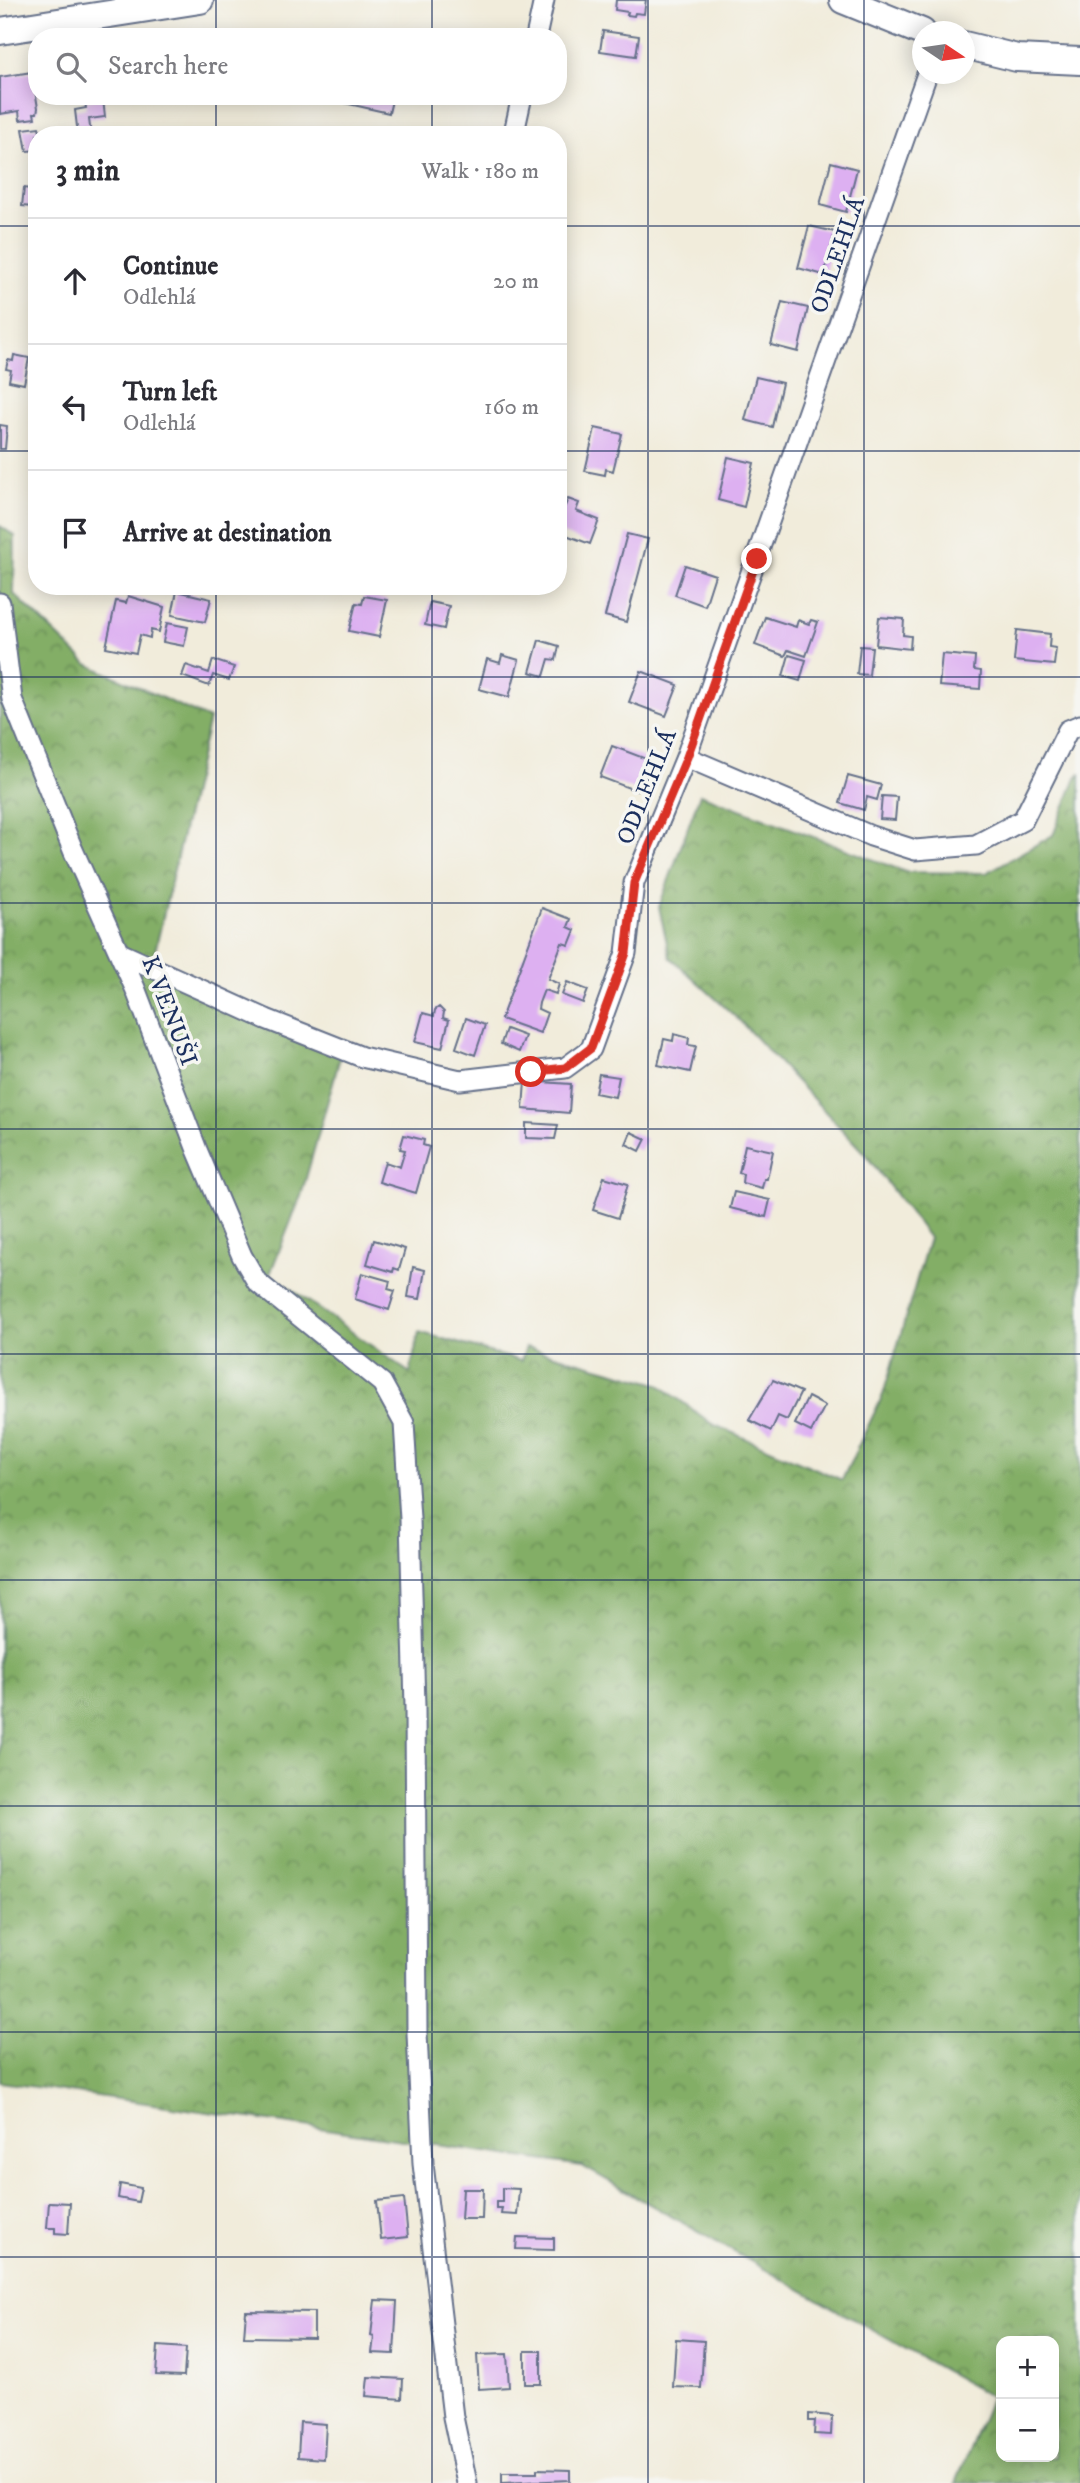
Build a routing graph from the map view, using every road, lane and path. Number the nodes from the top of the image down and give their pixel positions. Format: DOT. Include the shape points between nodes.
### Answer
graph roads {
  1 [pos="200,0"];
  2 [pos="544,0"];
  3 [pos="843,0"];
  4 [pos="99,8"];
  5 [pos="538,28"];
  6 [pos="912,28"];
  7 [pos="0,31"];
  8 [pos="975,48"];
  9 [pos="1080,61"];
  10 [pos="924,84"];
  11 [pos="520,105"];
  12 [pos="515,126"];
  13 [pos="0,603"];
  14 [pos="1080,725"];
  15 [pos="687,757"];
  16 [pos="120,953"];
  17 [pos="467,2483"];
  1 -- 4 [label="main road"];
  2 -- 5 [label="street"];
  3 -- 6 [label="main road"];
  4 -- 7 [label="main road"];
  8 -- 9 [label="main road" via="1017,58"];
  10 -- 15 [label="street, ODLEHLÁ"];
  11 -- 12 [label="street"];
  13 -- 16 [label="street, K VENUŠI" via="12,699"];
  14 -- 15 [label="street" via="1068,730 1023,820 976,845 915,850 871,836"];
  15 -- 16 [label="street, ODLEHLÁ" via="634,883 626,953 600,1026 591,1048 565,1068 460,1080 362,1057"];
  16 -- 17 [label="street, K VENUŠI" via="197,1150 257,1282 382,1383 404,1423 415,1707 417,2033 423,2164 453,2417"];
}
